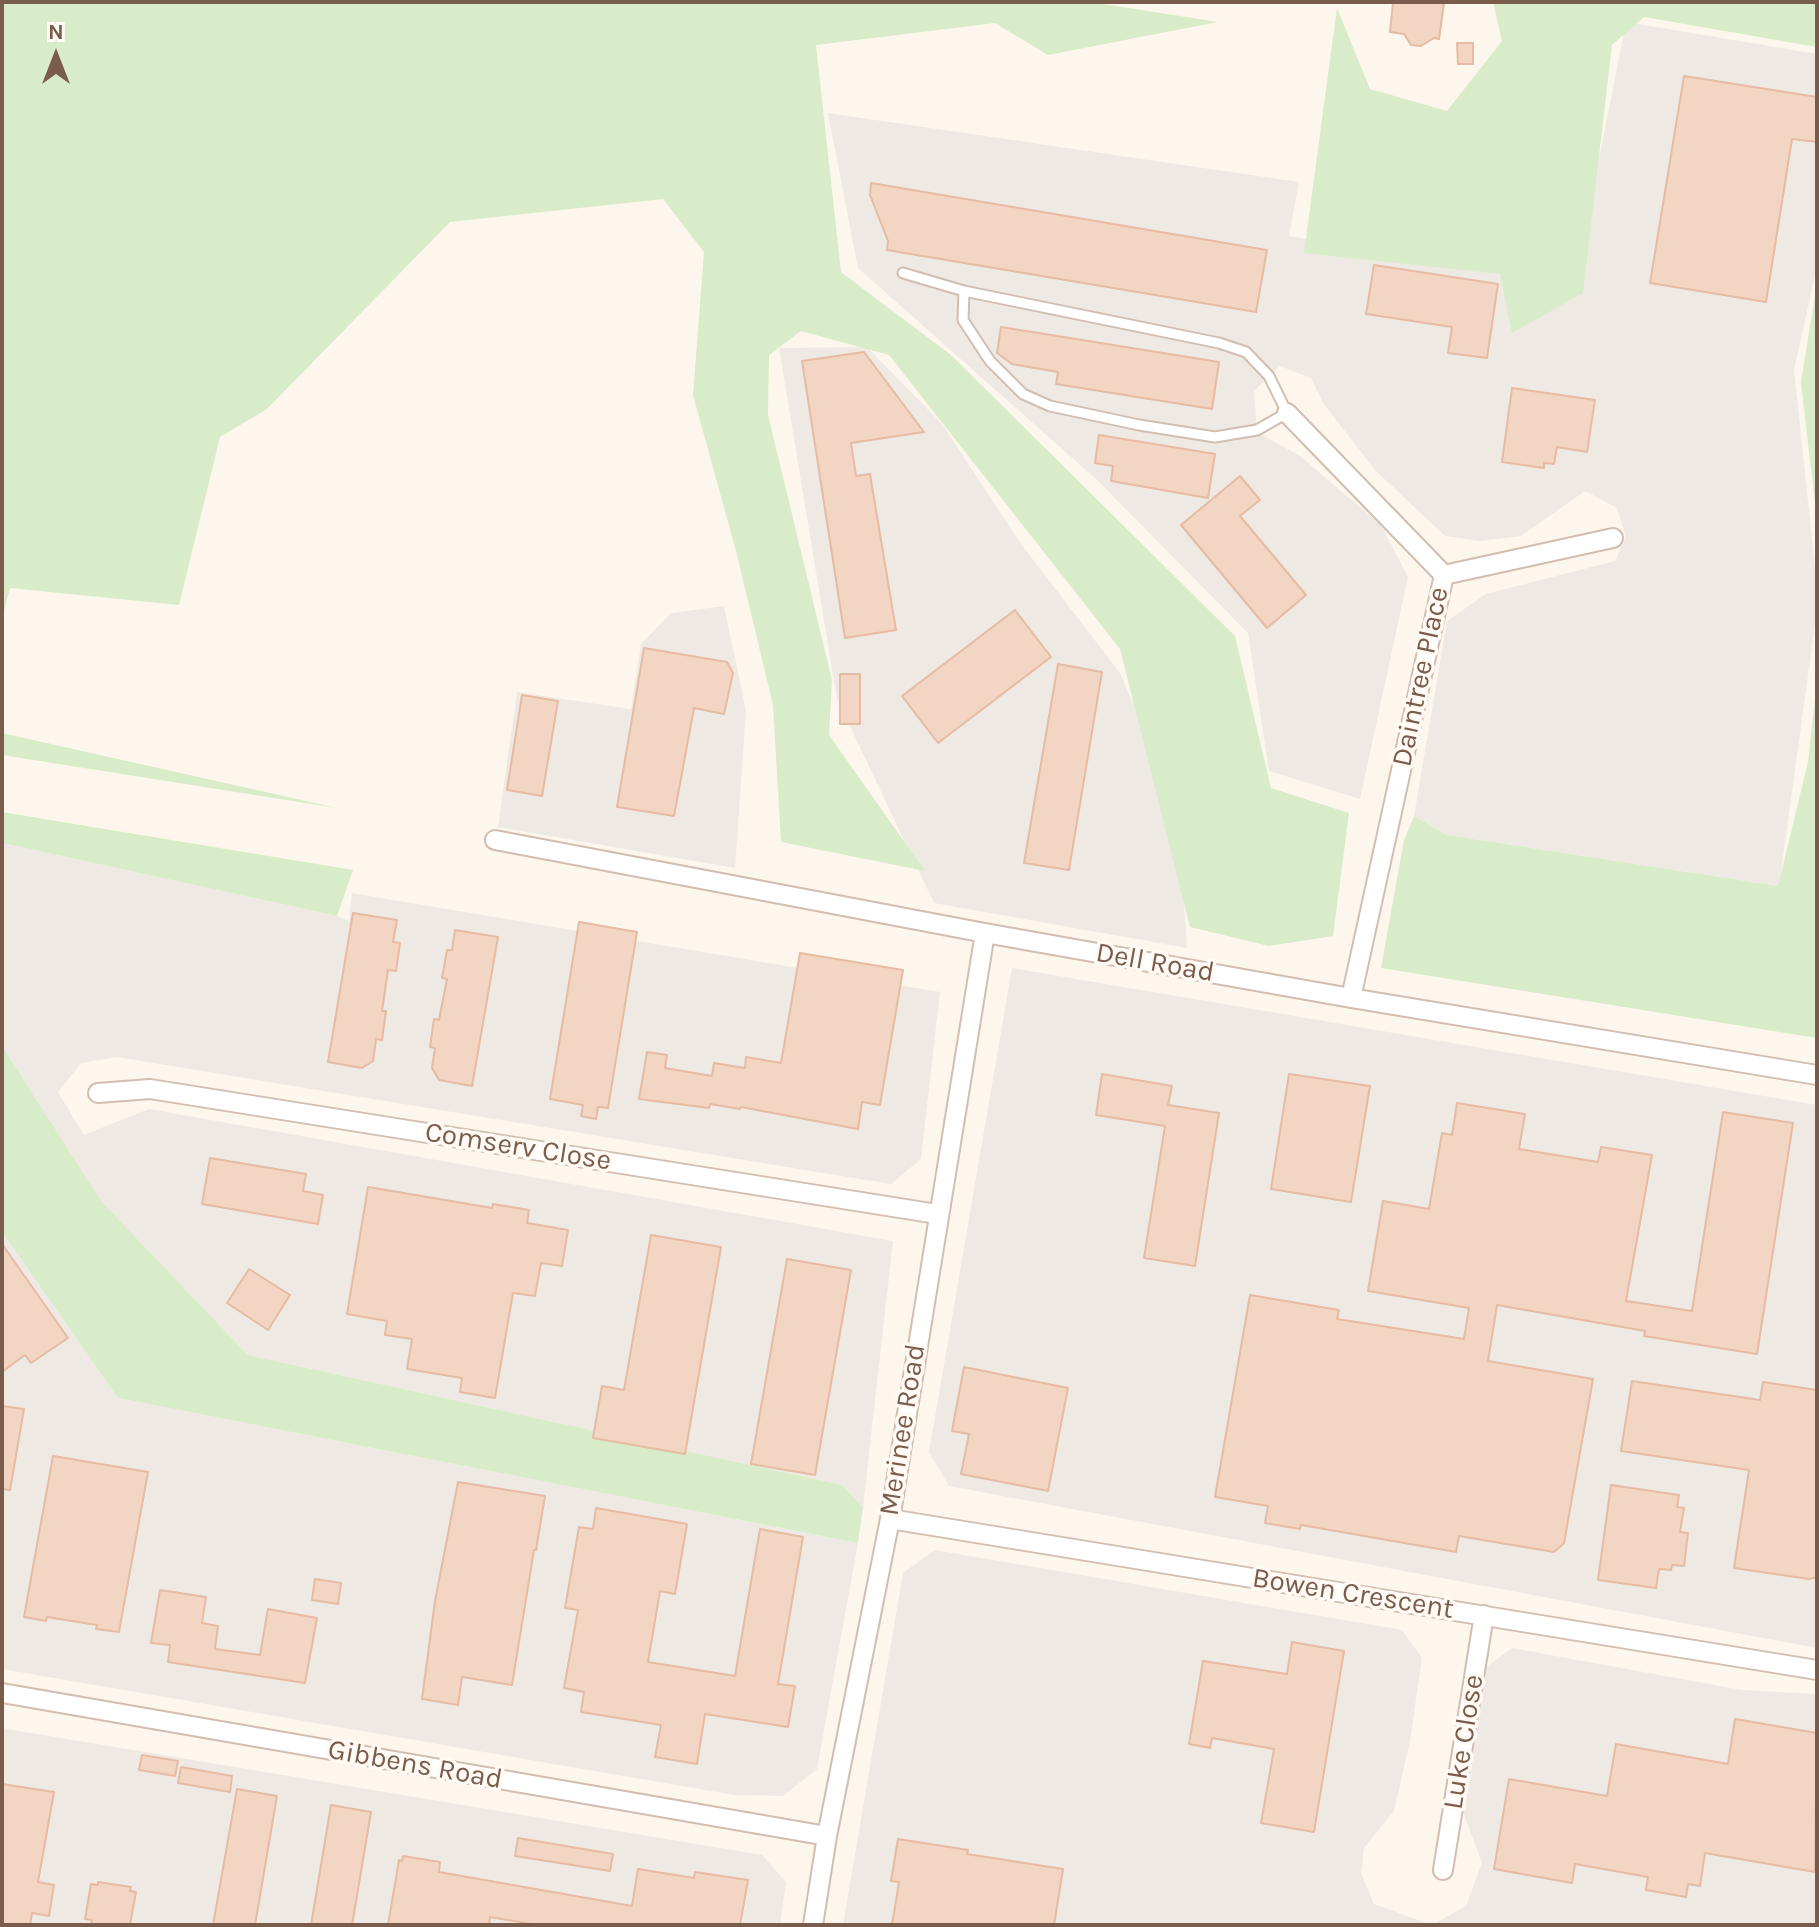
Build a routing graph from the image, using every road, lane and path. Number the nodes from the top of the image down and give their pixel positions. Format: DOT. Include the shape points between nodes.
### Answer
graph roads {
  1 [pos="903,273"];
  2 [pos="964,291"];
  3 [pos="1287,413"];
  4 [pos="1613,538"];
  5 [pos="1444,575"];
  6 [pos="495,840"];
  7 [pos="985,933"];
  8 [pos="1351,998"];
  9 [pos="1817,1075"];
  10 [pos="98,1093"];
  11 [pos="937,1214"];
  12 [pos="890,1519"];
  13 [pos="1484,1615"];
  14 [pos="1817,1670"];
  15 [pos="2,1693"];
  16 [pos="827,1836"];
  17 [pos="1443,1870"];
  18 [pos="813,1925"];
  1 -- 2 [label="lane"];
  2 -- 3 [label="lane" via="1246,352 1269,376"];
  2 -- 3 [label="lane" via="966,328 1004,376 1038,401 1215,437 1257,430"];
  3 -- 5 [label="street, Daintree Place"];
  4 -- 5 [label="street"];
  5 -- 8 [label="street, Daintree Place"];
  6 -- 7 [label="street, Dell Road"];
  7 -- 8 [label="street, Dell Road"];
  7 -- 11 [label="street, Merinee Road"];
  8 -- 9 [label="street, Dell Road"];
  10 -- 11 [label="street, Comserv Close" via="150,1089"];
  11 -- 12 [label="street, Merinee Road"];
  12 -- 13 [label="street, Bowen Crescent"];
  12 -- 16 [label="street, Merinee Road"];
  13 -- 14 [label="street, Bowen Crescent"];
  13 -- 17 [label="street, Luke Close"];
  15 -- 16 [label="street, Gibbens Road"];
  16 -- 18 [label="street, Merinee Road"];
}
